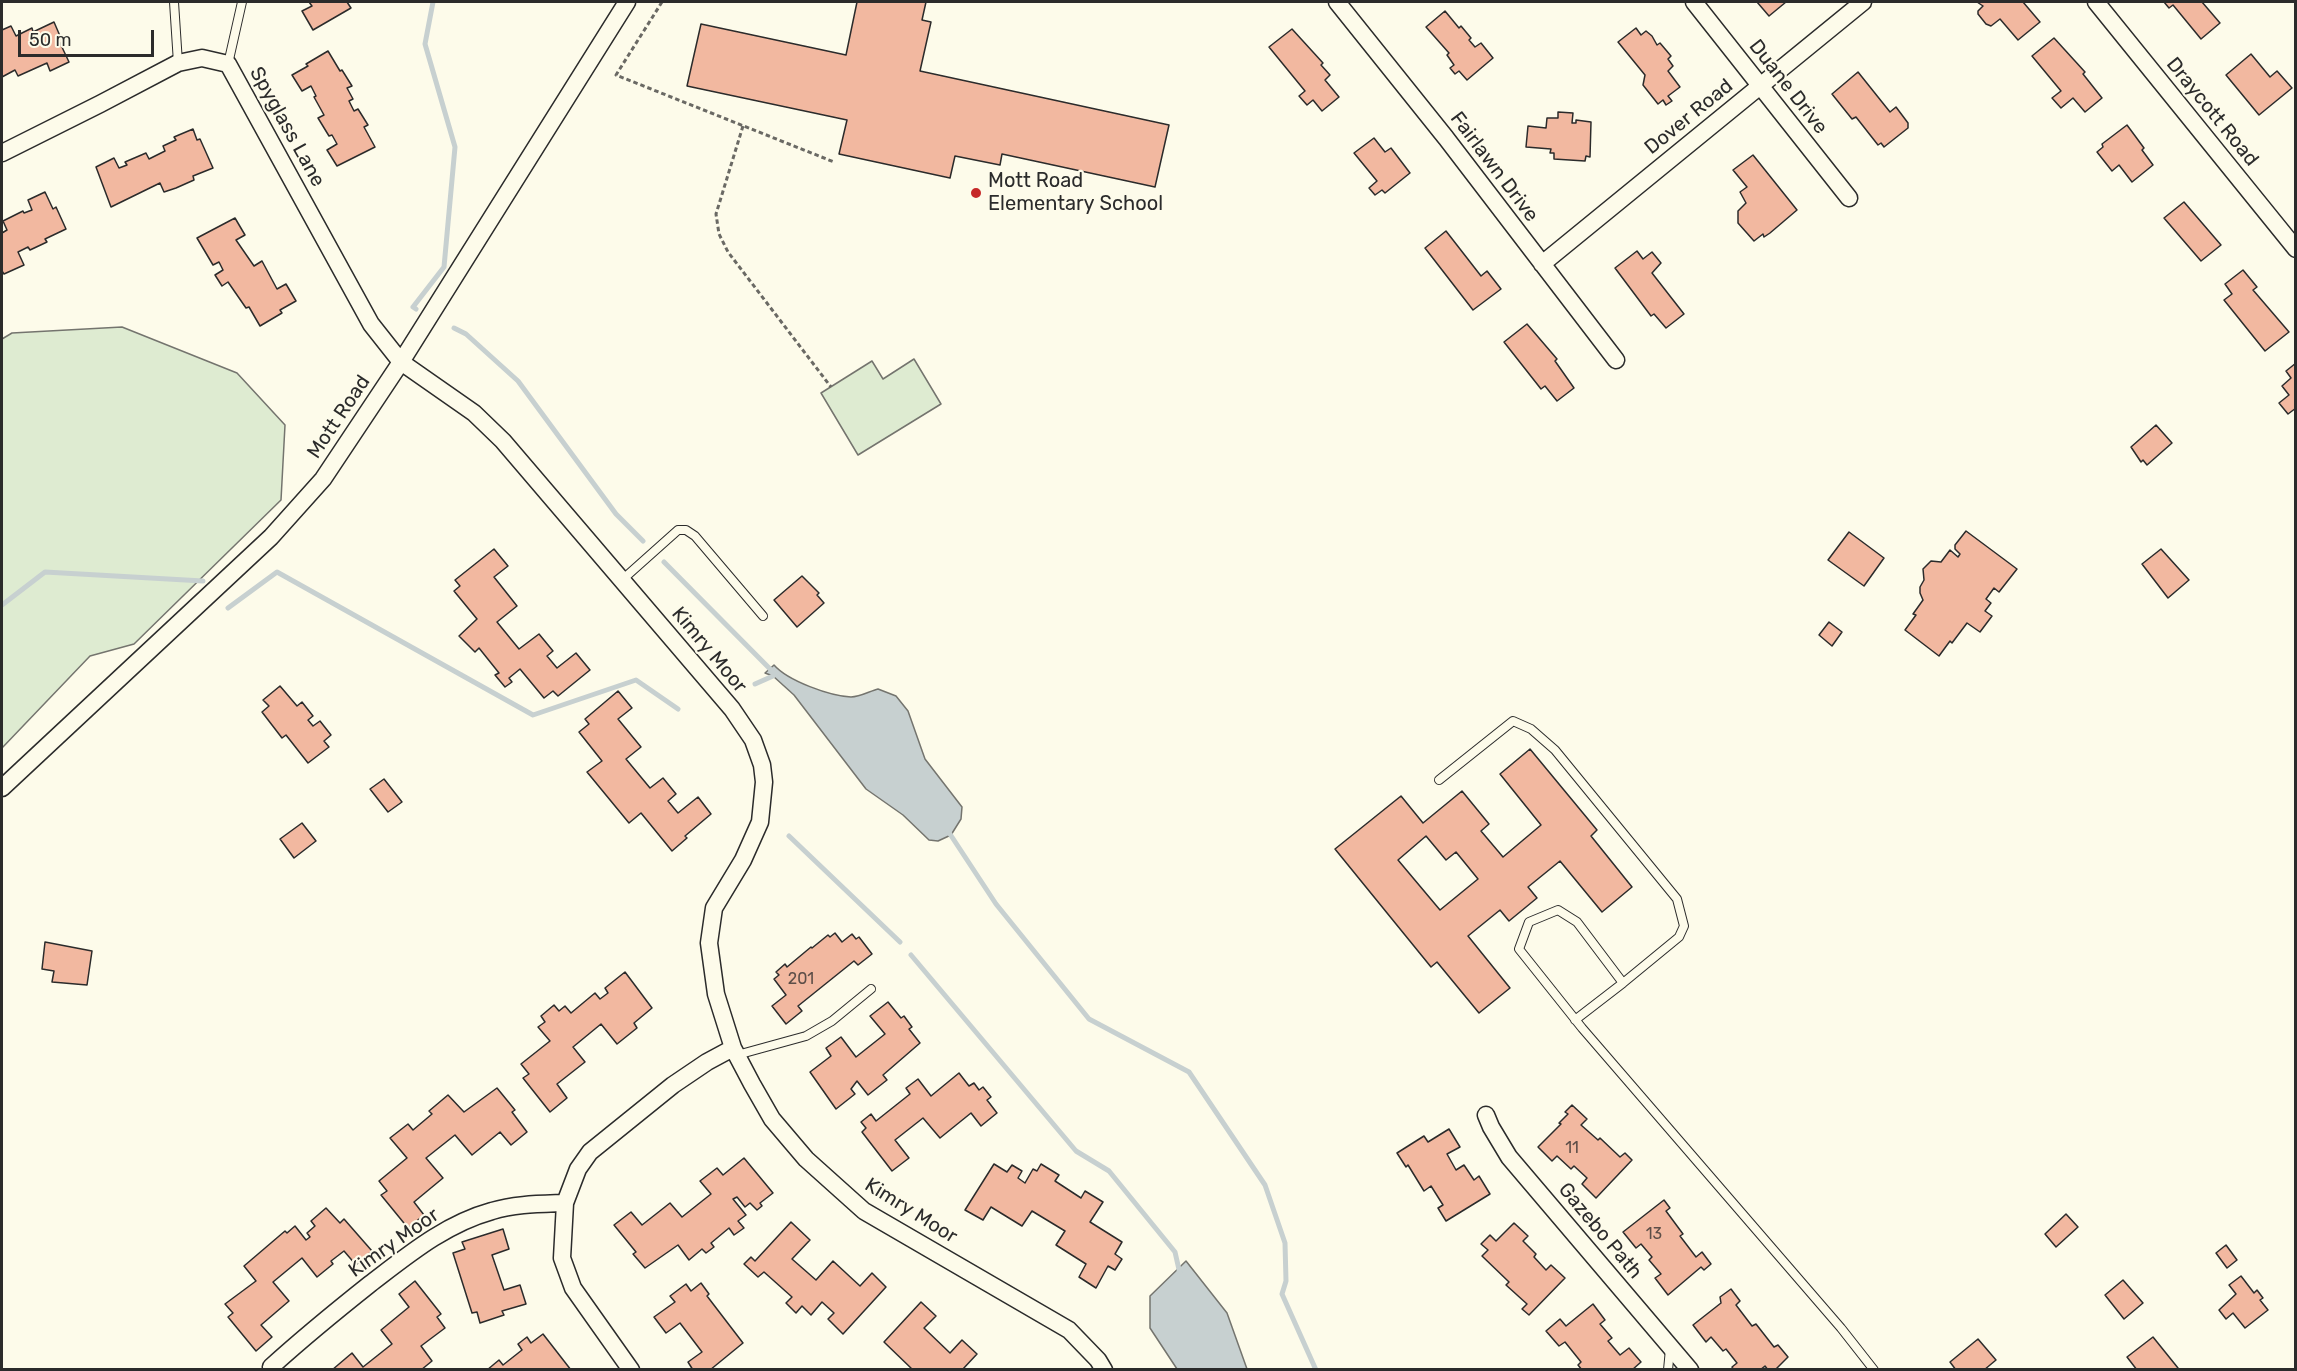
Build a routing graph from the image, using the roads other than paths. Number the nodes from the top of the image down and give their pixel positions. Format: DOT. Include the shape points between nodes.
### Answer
graph roads {
  1 [pos="174,2"];
  2 [pos="242,2"];
  3 [pos="627,2"];
  4 [pos="1336,2"];
  5 [pos="1694,2"];
  6 [pos="1863,2"];
  7 [pos="2096,2"];
  8 [pos="178,63"];
  9 [pos="228,64"];
  10 [pos="1761,86"];
  11 [pos="2,153"];
  12 [pos="1849,198"];
  13 [pos="2295,249"];
  14 [pos="1542,264"];
  15 [pos="1616,360"];
  16 [pos="401,362"];
  17 [pos="622,580"];
  18 [pos="763,616"];
  19 [pos="1438,780"];
  20 [pos="2,788"];
  21 [pos="1623,982"];
  22 [pos="871,989"];
  23 [pos="1575,1020"];
  24 [pos="735,1052"];
  25 [pos="1486,1115"];
  26 [pos="565,1203"];
  27 [pos="1671,1347"];
  28 [pos="271,1367"];
  29 [pos="631,1370"];
  30 [pos="1104,1370"];
  31 [pos="1668,1370"];
  32 [pos="1690,1370"];
  33 [pos="1874,1370"];
  1 -- 8 [label="lane"];
  2 -- 9 [label="lane"];
  3 -- 16 [label="street, Mott Road"];
  4 -- 14 [label="street, Fairlawn Drive"];
  5 -- 10 [label="street, Duane Drive"];
  6 -- 10 [label="street, Dover Road"];
  7 -- 13 [label="street, Draycott Road"];
  8 -- 9 [label="street, Spyglass Lane" via="202,58"];
  8 -- 11 [label="street, Spyglass Lane"];
  9 -- 16 [label="street, Spyglass Lane" via="371,324"];
  10 -- 12 [label="street, Duane Drive"];
  10 -- 14 [label="street, Dover Road"];
  14 -- 15 [label="street, Fairlawn Drive"];
  16 -- 17 [label="street, Kimry Moor" via="474,413 503,441"];
  16 -- 20 [label="street, Mott Road" via="323,479 271,537"];
  17 -- 18 [label="lane" via="678,530 686,530"];
  17 -- 24 [label="street, Kimry Moor" via="732,709 753,740 762,765 760,822 714,908 709,943 716,994"];
  19 -- 21 [label="lane" via="1513,721 1531,729 1555,750 1677,898 1684,926 1679,937"];
  21 -- 23 [label="lane"];
  21 -- 23 [label="lane" via="1576,922 1558,909 1529,922 1519,949"];
  22 -- 24 [label="lane" via="832,1021 806,1036"];
  23 -- 33 [label="lane"];
  24 -- 26 [label="street" via="707,1062 673,1085 590,1152 578,1169"];
  24 -- 30 [label="street, Kimry Moor" via="772,1119 806,1159 864,1211 1069,1330"];
  25 -- 27 [label="street, Gazebo Path" via="1509,1157"];
  26 -- 28 [label="street, Kimry Moor" via="528,1204 492,1211 454,1225 416,1249 311,1330"];
  26 -- 29 [label="street" via="562,1258 573,1288"];
  27 -- 31 [label="lane"];
  27 -- 32 [label="street, Gazebo Path"];
}
